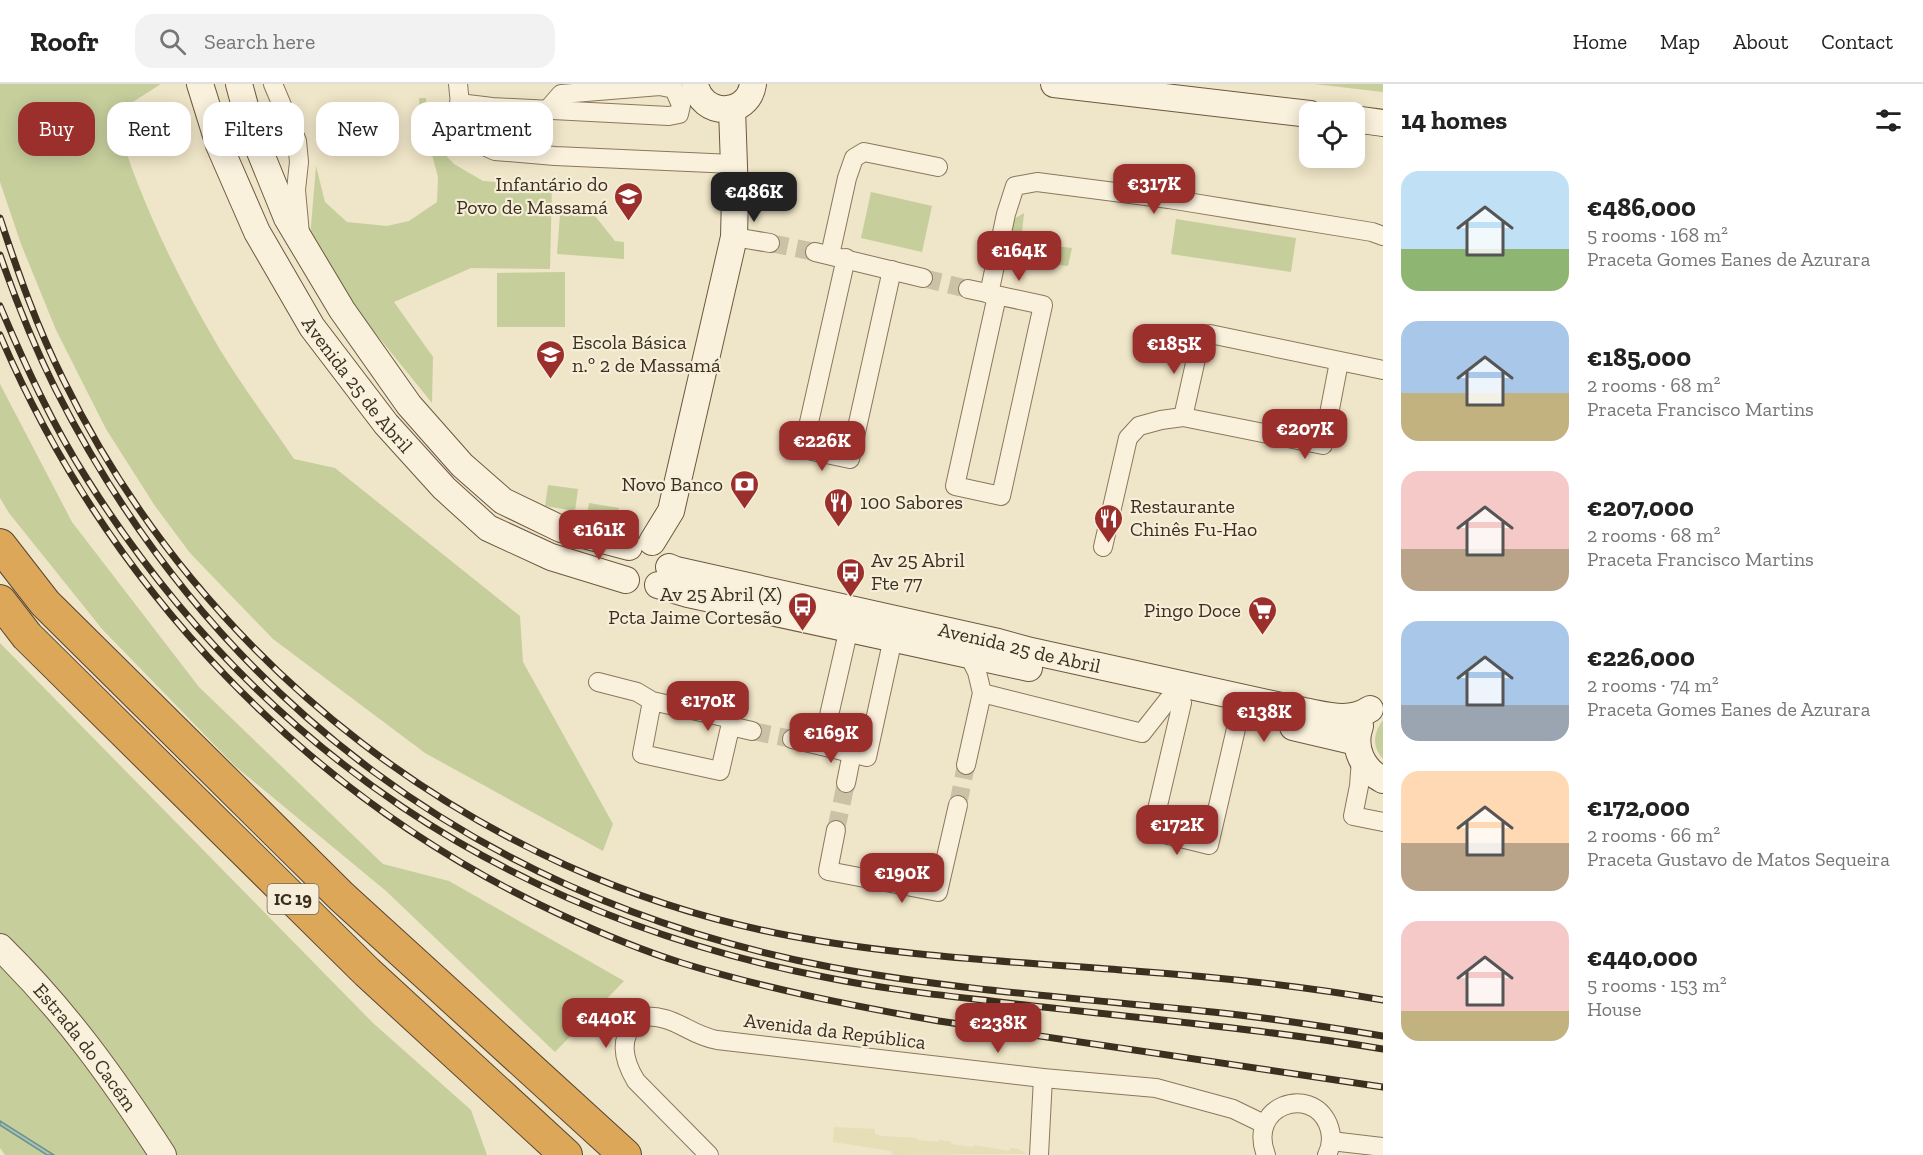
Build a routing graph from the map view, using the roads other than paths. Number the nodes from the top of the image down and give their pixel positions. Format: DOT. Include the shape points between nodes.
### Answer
graph roads {
  1 [pos="200,84"];
  2 [pos="239,84"];
  3 [pos="273,84"];
  4 [pos="458,84"];
  5 [pos="753,84"];
  6 [pos="1054,84"];
  7 [pos="689,87"];
  8 [pos="459,102"];
  9 [pos="553,103"];
  10 [pos="553,109"];
  11 [pos="732,109"];
  12 [pos="1299,113"];
  13 [pos="1365,121"];
  14 [pos="1383,123"];
  15 [pos="553,156"];
  16 [pos="733,164"];
  17 [pos="938,167"];
  18 [pos="1383,236"];
  19 [pos="734,237"];
  20 [pos="301,242"];
  21 [pos="770,243"];
  22 [pos="830,255"];
  23 [pos="892,270"];
  24 [pos="923,278"];
  25 [pos="968,289"];
  26 [pos="993,295"];
  27 [pos="1339,362"];
  28 [pos="1383,365"];
  29 [pos="1383,370"];
  30 [pos="1183,417"];
  31 [pos="0,545"];
  32 [pos="640,545"];
  33 [pos="1103,547"];
  34 [pos="663,576"];
  35 [pos="626,580"];
  36 [pos="0,601"];
  37 [pos="849,628"];
  38 [pos="893,638"];
  39 [pos="968,654"];
  40 [pos="598,682"];
  41 [pos="982,693"];
  42 [pos="652,701"];
  43 [pos="1175,701"];
  44 [pos="1377,705"];
  45 [pos="1239,716"];
  46 [pos="730,726"];
  47 [pos="752,731"];
  48 [pos="792,739"];
  49 [pos="822,746"];
  50 [pos="1359,750"];
  51 [pos="852,753"];
  52 [pos="966,765"];
  53 [pos="1383,780"];
  54 [pos="846,783"];
  55 [pos="958,805"];
  56 [pos="1383,822"];
  57 [pos="836,830"];
  58 [pos="0,947"];
  59 [pos="1043,1078"];
  60 [pos="1264,1124"];
  61 [pos="1383,1147"];
  62 [pos="1329,1148"];
  63 [pos="1041,1154"];
  64 [pos="163,1155"];
  65 [pos="566,1155"];
  66 [pos="625,1155"];
  67 [pos="709,1155"];
  68 [pos="1266,1155"];
  1 -- 35 [label="main road, Avenida 25 de Abril" via="219,145 257,232 312,327 386,424 444,488 488,528 551,557"];
  2 -- 20 [label="main road, Avenida 25 de Abril" via="252,132 287,218"];
  3 -- 20 [label="street" via="297,141"];
  4 -- 8 [label="street"];
  5 -- 11 [label="main road" via="748,99"];
  6 -- 12 [label="main road"];
  7 -- 9 [label="street" via="561,94"];
  7 -- 10 [label="street" via="679,114 669,116"];
  7 -- 11 [label="main road" via="713,108"];
  11 -- 16 [label="main road"];
  13 -- 14 [label="main road"];
  15 -- 16 [label="street"];
  16 -- 19 [label="main road"];
  17 -- 22 [label="street" via="864,152 854,158"];
  18 -- 26 [label="street" via="1169,199 1037,182 1015,186 1006,214"];
  19 -- 21 [label="street"];
  19 -- 32 [label="main road" via="671,511"];
  20 -- 32 [label="main road, Avenida 25 de Abril" via="342,310 409,405 462,465 503,501 561,529"];
  22 -- 23 [label="street"];
  22 -- 23 [label="street" via="803,449 850,459"];
  23 -- 24 [label="street"];
  25 -- 26 [label="street"];
  26 -- 26 [label="street" via="955,486 1001,496 1042,305"];
  27 -- 29 [label="street"];
  27 -- 30 [label="street" via="1210,334 1200,341"];
  27 -- 30 [label="street" via="1323,445"];
  28 -- 29 [label="street"];
  30 -- 33 [label="street" via="1139,426 1128,438"];
  31 -- 66 [label="highway, IC 19" via="45,603 342,897"];
  32 -- 34 [label="main road" via="664,552"];
  32 -- 35 [label="main road" via="621,559"];
  34 -- 35 [label="main road, Avenida 25 de Abril" via="645,589"];
  34 -- 37 [label="main road, Avenida 25 de Abril" via="688,594"];
  34 -- 44 [label="main road, Avenida 25 de Abril" via="676,570 1304,711 1354,717"];
  36 -- 65 [label="highway, IC 19" via="27,636 367,972"];
  37 -- 38 [label="main road, Avenida 25 de Abril"];
  37 -- 49 [label="street"];
  38 -- 39 [label="main road, Avenida 25 de Abril"];
  38 -- 51 [label="street" via="867,757"];
  39 -- 41 [label="street"];
  39 -- 43 [label="main road, Avenida 25 de Abril"];
  40 -- 42 [label="street" via="637,692"];
  41 -- 43 [label="street" via="1142,732"];
  41 -- 52 [label="street"];
  42 -- 46 [label="street" via="732,719"];
  42 -- 46 [label="street" via="642,754 720,771"];
  43 -- 45 [label="main road, Avenida 25 de Abril"];
  43 -- 45 [label="street" via="1152,831 1209,845"];
  44 -- 50 [label="main road" via="1358,730"];
  45 -- 50 [label="main road, Avenida 25 de Abril" via="1325,733"];
  46 -- 47 [label="street"];
  48 -- 49 [label="street"];
  49 -- 51 [label="street"];
  50 -- 53 [label="main road" via="1367,769"];
  50 -- 56 [label="street" via="1359,786 1353,816"];
  51 -- 54 [label="street"];
  55 -- 57 [label="street" via="938,892 828,872"];
  58 -- 64 [label="main road, Estrada do Cacém" via="42,988 92,1049"];
  59 -- 60 [label="street, Avenida da República" via="1156,1088 1233,1109"];
  59 -- 63 [label="street"];
  59 -- 67 [label="street, Avenida da República" via="717,1040 666,1018 638,1017 626,1036 624,1058 636,1081"];
  60 -- 62 [label="street" via="1270,1114 1288,1104 1310,1106 1326,1120"];
  60 -- 68 [label="street" via="1261,1134"];
  61 -- 62 [label="street"];
}
